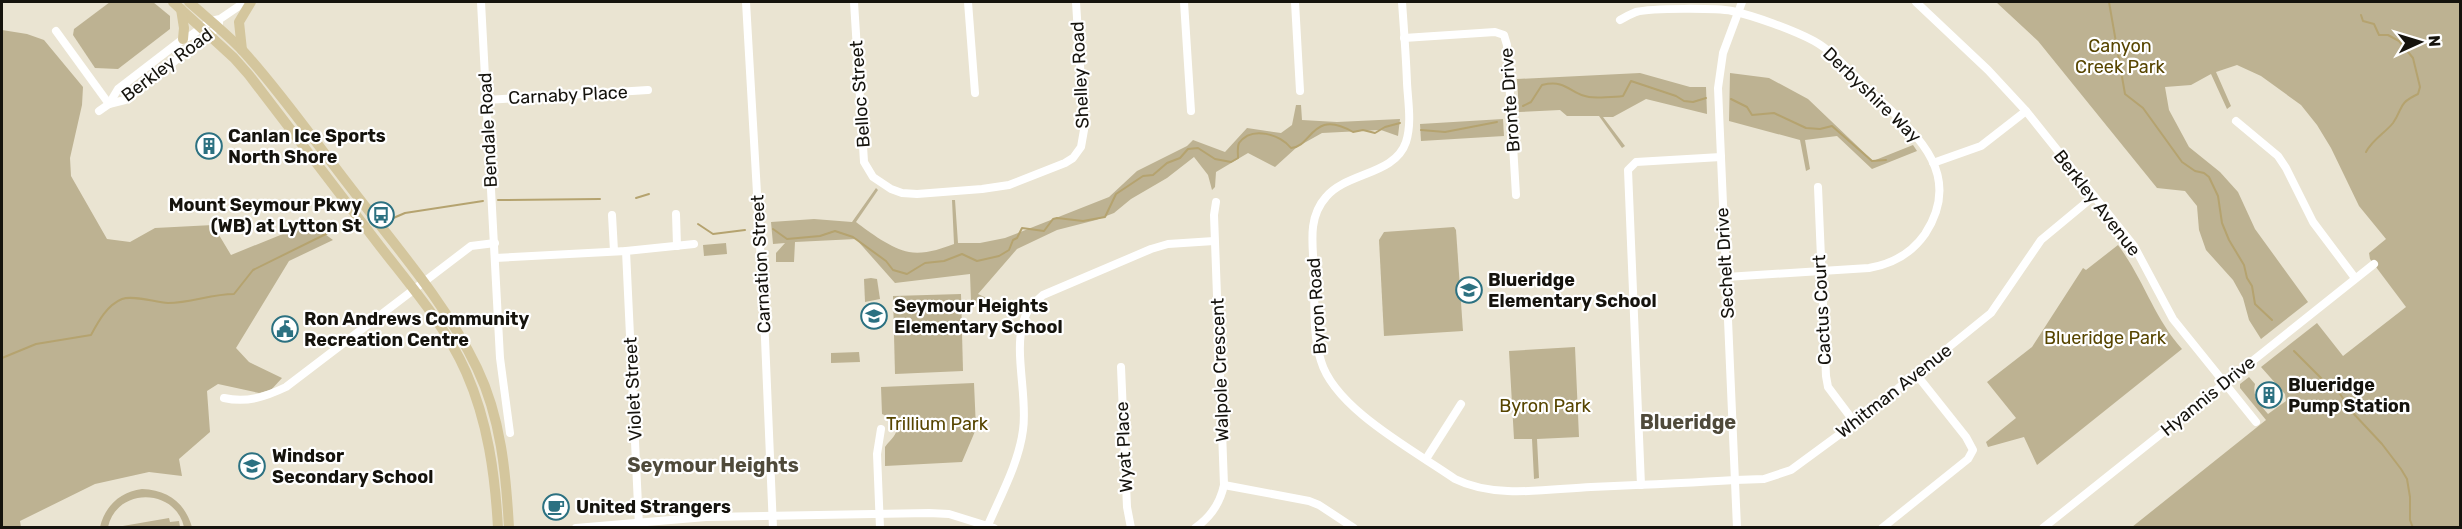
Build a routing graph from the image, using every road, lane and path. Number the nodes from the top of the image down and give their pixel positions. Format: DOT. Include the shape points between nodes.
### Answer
graph roads {
  1 [pos="245,2"];
  2 [pos="251,2"];
  3 [pos="482,2"];
  4 [pos="746,2"];
  5 [pos="854,2"];
  6 [pos="968,2"];
  7 [pos="1077,2"];
  8 [pos="1184,2"];
  9 [pos="1295,2"];
  10 [pos="1402,2"];
  11 [pos="1742,2"];
  12 [pos="1916,2"];
  13 [pos="181,4"];
  14 [pos="1737,12"];
  15 [pos="1620,20"];
  16 [pos="212,26"];
  17 [pos="56,31"];
  18 [pos="1404,38"];
  19 [pos="183,39"];
  20 [pos="242,50"];
  21 [pos="648,90"];
  22 [pos="1300,91"];
  23 [pos="975,93"];
  24 [pos="487,100"];
  25 [pos="109,104"];
  26 [pos="99,111"];
  27 [pos="1191,111"];
  28 [pos="2026,111"];
  29 [pos="2236,121"];
  30 [pos="1081,147"];
  31 [pos="1720,157"];
  32 [pos="1933,163"];
  33 [pos="1818,187"];
  34 [pos="1516,195"];
  35 [pos="2094,196"];
  36 [pos="1216,202"];
  37 [pos="676,214"];
  38 [pos="612,215"];
  39 [pos="1214,241"];
  40 [pos="495,243"];
  41 [pos="694,244"];
  42 [pos="677,246"];
  43 [pos="614,251"];
  44 [pos="626,251"];
  45 [pos="495,258"];
  46 [pos="2374,264"];
  47 [pos="1820,273"];
  48 [pos="1726,278"];
  49 [pos="2355,278"];
  50 [pos="419,287"];
  51 [pos="1121,367"];
  52 [pos="1916,374"];
  53 [pos="2224,383"];
  54 [pos="224,398"];
  55 [pos="1461,404"];
  56 [pos="2256,422"];
  57 [pos="1855,423"];
  58 [pos="881,429"];
  59 [pos="510,433"];
  60 [pos="1425,459"];
  61 [pos="1734,480"];
  62 [pos="1224,485"];
  63 [pos="1641,485"];
  64 [pos="879,515"];
  65 [pos="773,517"];
  66 [pos="639,525"];
  67 [pos="991,526"];
  68 [pos="498,528"];
  69 [pos="509,528"];
  70 [pos="576,528"];
  71 [pos="773,528"];
  72 [pos="880,528"];
  73 [pos="1131,528"];
  74 [pos="1195,528"];
  75 [pos="1354,528"];
  76 [pos="1737,528"];
  77 [pos="1882,528"];
  78 [pos="2043,528"];
  1 -- 16 [label="street, Berkley Road"];
  2 -- 20 [label="main road" via="240,22"];
  3 -- 24 [label="street, Bendale Road"];
  4 -- 65 [label="street, Carnation Street"];
  5 -- 30 [label="street, Belloc Street" via="864,162 873,177 891,189 917,194 1009,185 1065,163"];
  6 -- 23 [label="street"];
  7 -- 30 [label="street, Shelley Road" via="1084,130"];
  8 -- 27 [label="street"];
  9 -- 22 [label="street"];
  10 -- 18 [label="street, Byron Road"];
  11 -- 14 [label="street, Sechelt Drive"];
  12 -- 28 [label="street, Berkley Avenue"];
  13 -- 16 [label="main road"];
  13 -- 19 [label="main road"];
  14 -- 15 [label="street, Derbyshire Way" via="1641,12"];
  14 -- 31 [label="street, Sechelt Drive" via="1719,69"];
  14 -- 32 [label="street, Derbyshire Way" via="1815,41 1919,137"];
  16 -- 19 [label="street, Berkley Road"];
  16 -- 20 [label="main road"];
  16 -- 25 [label="street, Berkley Road" via="126,100"];
  16 -- 50 [label="main road"];
  17 -- 25 [label="street"];
  18 -- 34 [label="street, Bronte Drive" via="1495,32 1504,35"];
  18 -- 60 [label="street, Byron Road" via="1409,118 1402,150 1385,165 1334,189 1315,216 1312,236 1316,333 1326,375 1343,399"];
  19 -- 25 [label="street, Berkley Road" via="118,89"];
  20 -- 50 [label="main road"];
  21 -- 24 [label="street, Carnaby Place"];
  24 -- 40 [label="street, Bendale Road"];
  25 -- 26 [label="street, Berkley Road"];
  28 -- 32 [label="street" via="1981,146"];
  28 -- 35 [label="street, Berkley Avenue"];
  29 -- 49 [label="street" via="2278,156 2313,222"];
  31 -- 48 [label="street, Sechelt Drive"];
  31 -- 63 [label="street" via="1636,162 1628,170"];
  32 -- 47 [label="street, Derbyshire Way" via="1938,199 1930,225 1917,245 1881,266"];
  33 -- 47 [label="street, Cactus Court"];
  35 -- 52 [label="street, Whitman Avenue" via="2041,240 1991,313"];
  35 -- 53 [label="street, Berkley Avenue" via="2134,246 2173,319"];
  36 -- 39 [label="street, Walpole Crescent"];
  37 -- 42 [label="street"];
  38 -- 43 [label="street"];
  39 -- 62 [label="street, Walpole Crescent"];
  39 -- 67 [label="street" via="1152,249 1043,295 1030,308 1021,334 1020,447"];
  40 -- 45 [label="street, Bendale Road"];
  40 -- 50 [label="street" via="471,246"];
  41 -- 42 [label="street"];
  42 -- 44 [label="street"];
  43 -- 44 [label="street"];
  43 -- 45 [label="street"];
  44 -- 66 [label="street, Violet Street"];
  45 -- 59 [label="street, Bendale Road" via="500,358"];
  46 -- 49 [label="street, Hyannis Drive"];
  47 -- 48 [label="street, Derbyshire Way"];
  47 -- 57 [label="street, Cactus Court" via="1828,387"];
  48 -- 61 [label="street, Sechelt Drive"];
  49 -- 53 [label="street, Hyannis Drive"];
  50 -- 54 [label="street" via="286,387 263,398"];
  50 -- 68 [label="main road" via="466,372 480,410 492,462"];
  50 -- 69 [label="main road" via="470,355 491,404 506,474"];
  51 -- 73 [label="street, Wyat Place"];
  52 -- 57 [label="street, Whitman Avenue"];
  52 -- 77 [label="street" via="1973,450 1968,459"];
  53 -- 56 [label="street, Berkley Avenue"];
  53 -- 78 [label="street, Hyannis Drive"];
  55 -- 60 [label="street"];
  57 -- 61 [label="street, Whitman Avenue" via="1791,470 1764,479"];
  58 -- 64 [label="street" via="876,454"];
  60 -- 63 [label="street, Byron Road" via="1471,487 1490,490"];
  61 -- 63 [label="street, Whitman Avenue"];
  61 -- 76 [label="street, Sechelt Drive"];
  62 -- 74 [label="street, Walpole Crescent" via="1217,506"];
  62 -- 75 [label="street" via="1309,501"];
  64 -- 65 [label="street"];
  64 -- 67 [label="street" via="949,514"];
  64 -- 72 [label="street"];
  65 -- 66 [label="street" via="706,517"];
  65 -- 71 [label="street, Carnation Street"];
  66 -- 70 [label="street"];
}
